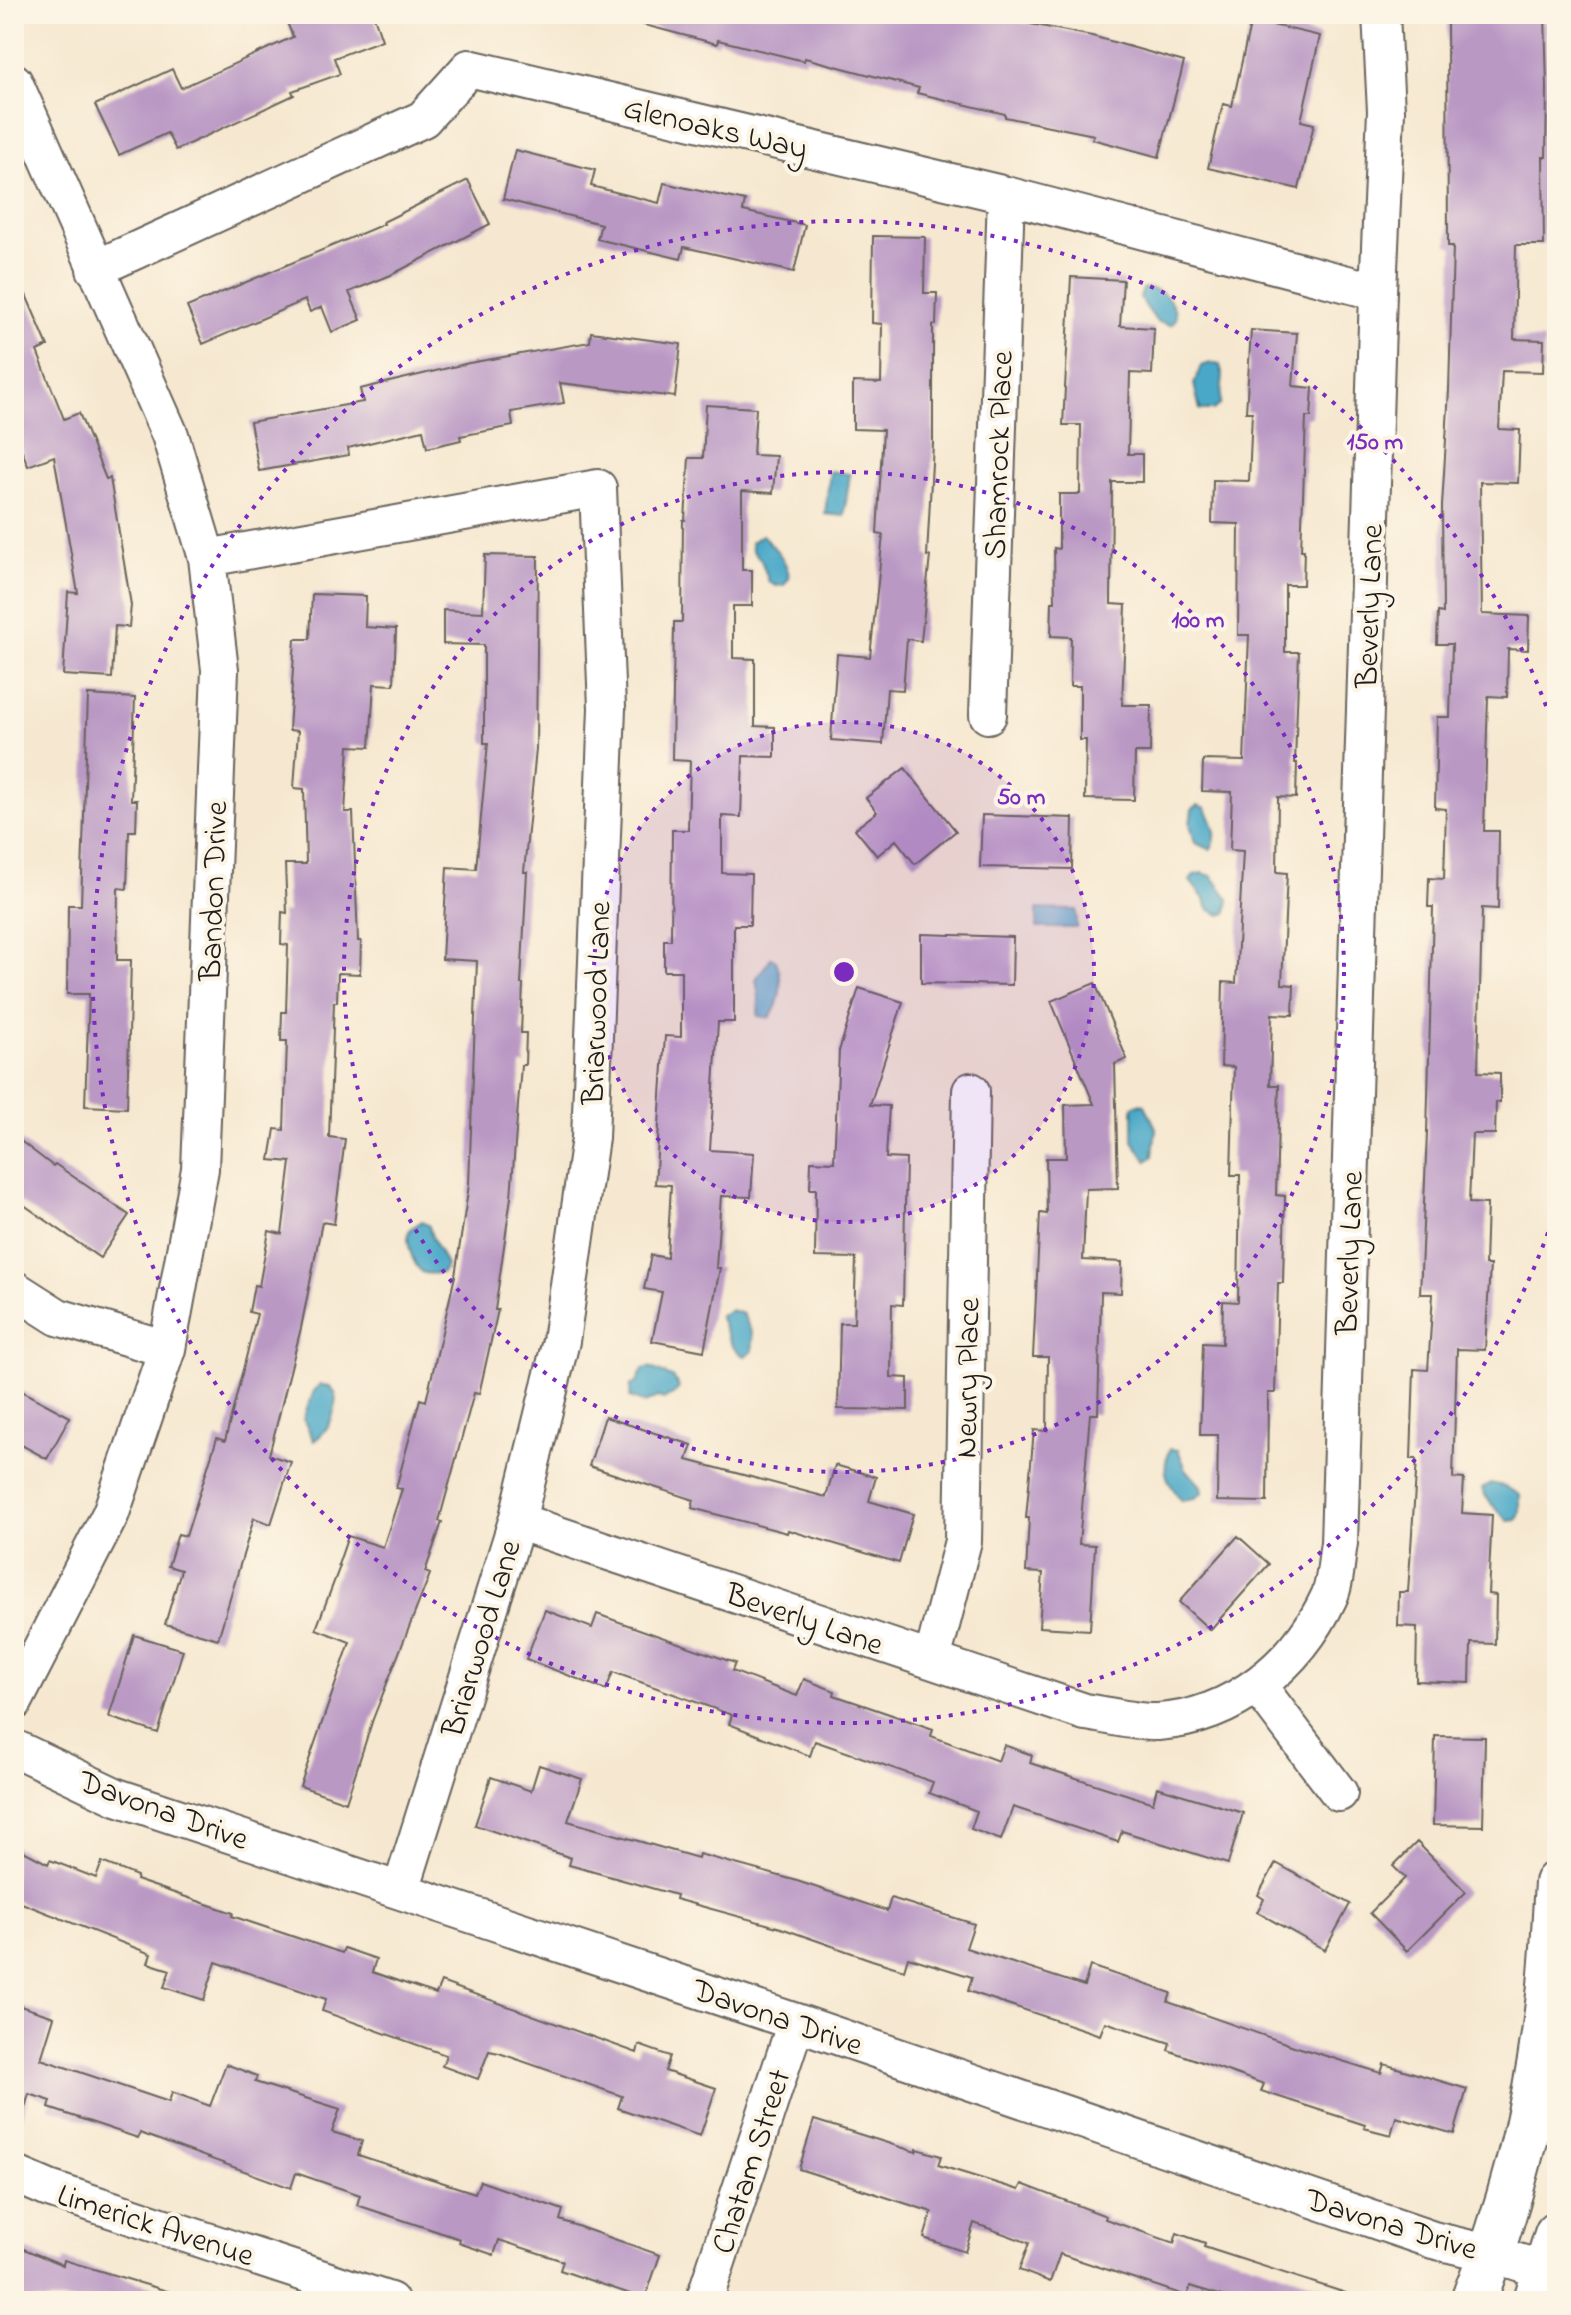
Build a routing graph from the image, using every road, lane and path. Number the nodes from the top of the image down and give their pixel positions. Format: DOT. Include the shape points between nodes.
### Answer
graph roads {
  1 [pos="1381,14"];
  2 [pos="14,82"];
  3 [pos="1006,195"];
  4 [pos="95,269"];
  5 [pos="1378,292"];
  6 [pos="207,558"];
  7 [pos="988,715"];
  8 [pos="971,1091"];
  9 [pos="14,1289"];
  10 [pos="167,1349"];
  11 [pos="517,1521"];
  12 [pos="932,1660"];
  13 [pos="1259,1687"];
  14 [pos="14,1702"];
  15 [pos="14,1748"];
  16 [pos="1339,1793"];
  17 [pos="1557,1883"];
  18 [pos="401,1890"];
  19 [pos="796,2022"];
  20 [pos="14,2174"];
  21 [pos="1492,2254"];
  22 [pos="1546,2269"];
  23 [pos="390,2301"];
  24 [pos="704,2301"];
  25 [pos="1473,2301"];
  1 -- 5 [label="street, Beverly Lane" via="1386,111"];
  2 -- 4 [label="street, Bandon Drive"];
  3 -- 4 [label="street, Glenoaks Way" via="469,68 423,119"];
  3 -- 5 [label="street, Glenoaks Way"];
  3 -- 7 [label="street, Shamrock Place"];
  4 -- 6 [label="street, Bandon Drive" via="170,435"];
  5 -- 13 [label="street, Beverly Lane" via="1339,1543 1330,1595 1301,1644"];
  6 -- 10 [label="street, Bandon Drive" via="220,670 200,1169"];
  6 -- 11 [label="street, Briarwood Lane" via="598,488 607,708 590,1138 561,1341"];
  8 -- 12 [label="street, Newry Place" via="963,1541"];
  9 -- 10 [label="street" via="58,1317"];
  10 -- 14 [label="street, Bandon Drive" via="111,1513"];
  11 -- 12 [label="street, Beverly Lane"];
  11 -- 18 [label="street, Briarwood Lane"];
  12 -- 13 [label="street, Beverly Lane" via="1085,1712 1158,1722 1209,1711"];
  13 -- 16 [label="street"];
  15 -- 18 [label="street, Davona Drive" via="117,1797"];
  17 -- 21 [label="street" via="1547,2012 1522,2155"];
  18 -- 19 [label="street, Davona Drive"];
  19 -- 21 [label="street, Davona Drive" via="1433,2240"];
  19 -- 24 [label="street, Chatam Street"];
  20 -- 23 [label="street, Limerick Avenue"];
  21 -- 22 [label="street, Davona Drive"];
  21 -- 25 [label="street"];
}
